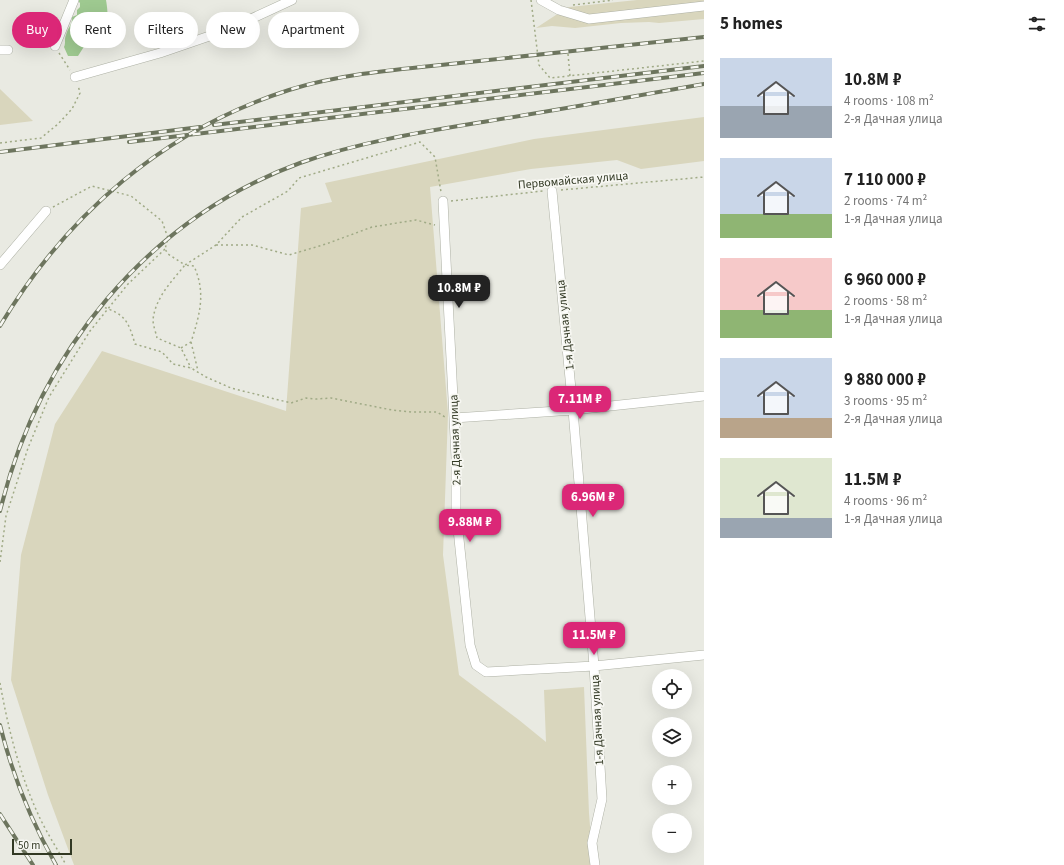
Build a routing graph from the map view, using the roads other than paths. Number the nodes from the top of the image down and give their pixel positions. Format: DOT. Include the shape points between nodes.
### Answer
graph roads {
  1 [pos="74,0"];
  2 [pos="292,0"];
  3 [pos="541,0"];
  4 [pos="557,0"];
  5 [pos="704,6"];
  6 [pos="559,10"];
  7 [pos="62,29"];
  8 [pos="75,77"];
  9 [pos="552,191"];
  10 [pos="443,201"];
  11 [pos="46,211"];
  12 [pos="0,265"];
  13 [pos="704,396"];
  14 [pos="573,410"];
  15 [pos="454,418"];
  16 [pos="704,655"];
  17 [pos="594,666"];
  18 [pos="595,865"];
  1 -- 7 [label="street"];
  2 -- 8 [label="street" via="227,30 160,53"];
  3 -- 6 [label="street"];
  4 -- 6 [label="street"];
  5 -- 6 [label="street" via="589,19"];
  9 -- 14 [label="street, 1-я Дачная улица"];
  10 -- 15 [label="street, 2-я Дачная улица"];
  11 -- 12 [label="street"];
  13 -- 14 [label="street"];
  14 -- 15 [label="street"];
  14 -- 17 [label="street, 1-я Дачная улица"];
  15 -- 17 [label="street, 2-я Дачная улица" via="456,510 470,645 476,665 486,672"];
  16 -- 17 [label="street"];
  17 -- 18 [label="street, 1-я Дачная улица" via="602,799 592,843"];
}
